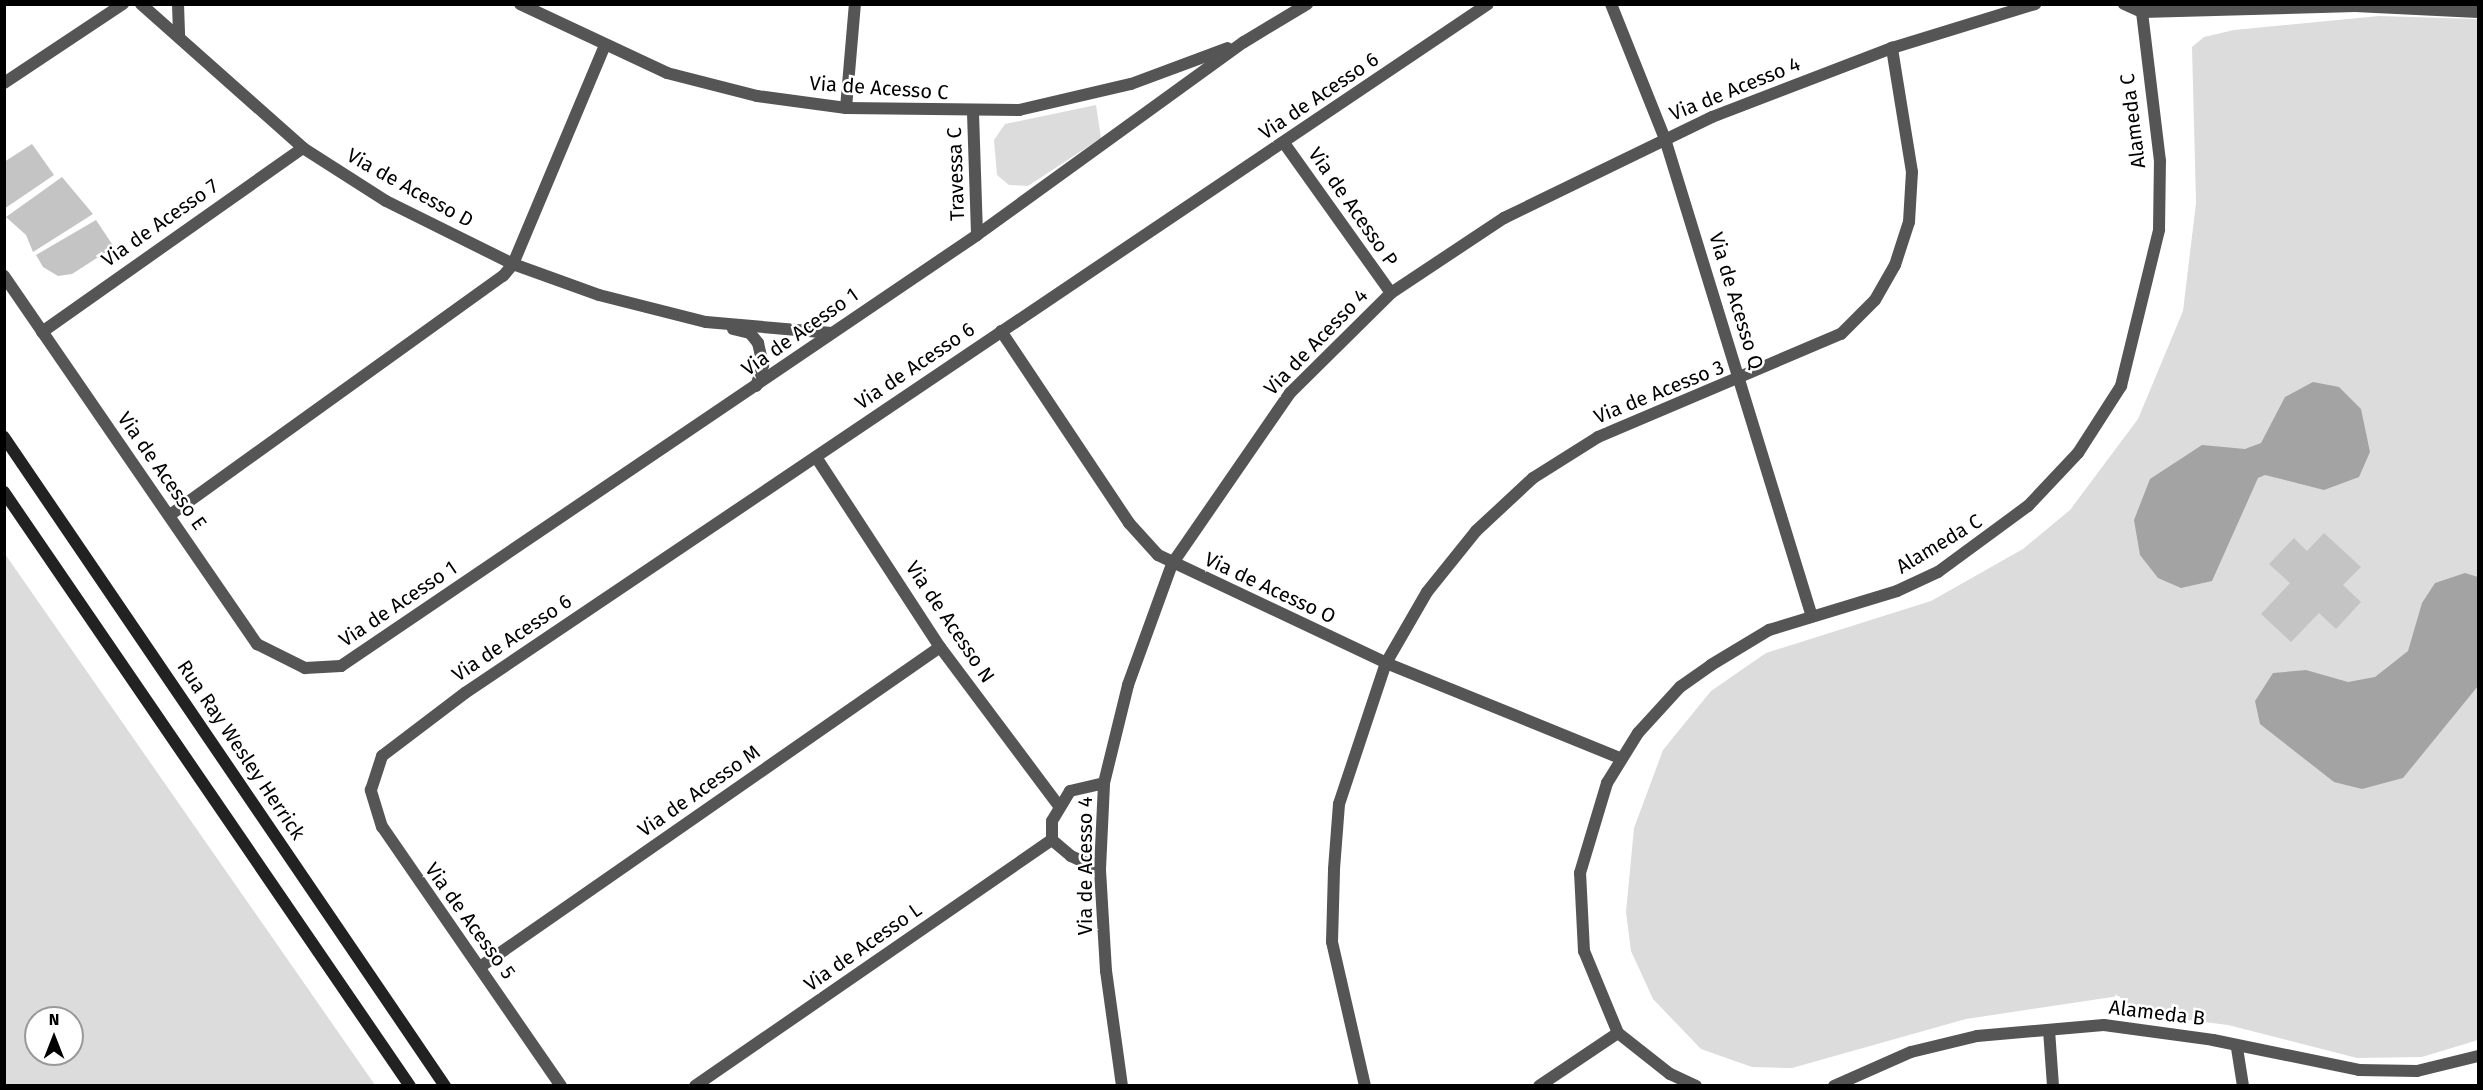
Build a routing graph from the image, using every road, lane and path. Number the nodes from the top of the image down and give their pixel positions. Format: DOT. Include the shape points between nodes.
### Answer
graph roads {
  1 [pos="123,4"];
  2 [pos="141,4"];
  3 [pos="178,4"];
  4 [pos="520,4"];
  5 [pos="855,4"];
  6 [pos="1307,4"];
  7 [pos="1488,4"];
  8 [pos="1611,4"];
  9 [pos="2035,4"];
  10 [pos="2124,4"];
  11 [pos="2355,5"];
  12 [pos="2287,6"];
  13 [pos="2427,6"];
  14 [pos="2142,12"];
  15 [pos="2478,12"];
  16 [pos="179,36"];
  17 [pos="1244,42"];
  18 [pos="604,48"];
  19 [pos="1892,48"];
  20 [pos="4,83"];
  21 [pos="846,108"];
  22 [pos="974,113"];
  23 [pos="1665,138"];
  24 [pos="1284,143"];
  25 [pos="303,148"];
  26 [pos="977,235"];
  27 [pos="513,264"];
  28 [pos="4,276"];
  29 [pos="1391,293"];
  30 [pos="706,322"];
  31 [pos="1001,331"];
  32 [pos="42,332"];
  33 [pos="831,333"];
  34 [pos="1740,380"];
  35 [pos="756,386"];
  36 [pos="4,436"];
  37 [pos="816,457"];
  38 [pos="4,492"];
  39 [pos="170,515"];
  40 [pos="1172,564"];
  41 [pos="1811,614"];
  42 [pos="940,647"];
  43 [pos="1386,663"];
  44 [pos="305,668"];
  45 [pos="1620,758"];
  46 [pos="376,772"];
  47 [pos="1104,783"];
  48 [pos="1058,805"];
  49 [pos="1052,840"];
  50 [pos="1100,868"];
  51 [pos="480,967"];
  52 [pos="2049,1030"];
  53 [pos="1618,1034"];
  54 [pos="2237,1048"];
  55 [pos="2478,1056"];
  56 [pos="1853,1082"];
  57 [pos="410,1086"];
  58 [pos="445,1086"];
  59 [pos="561,1086"];
  60 [pos="695,1086"];
  61 [pos="1122,1086"];
  62 [pos="1365,1086"];
  63 [pos="1539,1086"];
  64 [pos="1696,1086"];
  65 [pos="1834,1086"];
  66 [pos="2053,1086"];
  67 [pos="2243,1086"];
  1 -- 20 [label="street"];
  2 -- 16 [label="street, Via de Acesso D"];
  3 -- 16 [label="street"];
  4 -- 18 [label="street, Via de Acesso C"];
  5 -- 21 [label="street"];
  6 -- 17 [label="street, Via de Acesso 1"];
  7 -- 24 [label="street, Via de Acesso 6"];
  8 -- 23 [label="street, Via de Acesso Q"];
  9 -- 19 [label="street, Via de Acesso 4"];
  10 -- 14 [label="street"];
  11 -- 12 [label="street"];
  11 -- 13 [label="street"];
  12 -- 14 [label="street"];
  13 -- 15 [label="street"];
  14 -- 41 [label="street, Alameda C" via="2160,161 2159,230 2121,386 2078,453 2028,506 1975,549 1897,591"];
  16 -- 25 [label="street, Via de Acesso D"];
  17 -- 22 [label="street, Via de Acesso C" via="1131,84 1019,110"];
  17 -- 26 [label="street, Via de Acesso 1"];
  18 -- 21 [label="street, Via de Acesso C" via="667,73 757,96"];
  18 -- 27 [label="street"];
  19 -- 23 [label="street, Via de Acesso 4"];
  19 -- 34 [label="street, Via de Acesso 3" via="1912,172 1908,222 1895,266 1875,300 1841,334"];
  21 -- 22 [label="street, Via de Acesso C"];
  22 -- 26 [label="street, Travessa C"];
  23 -- 29 [label="street, Via de Acesso 4" via="1504,218"];
  23 -- 34 [label="street, Via de Acesso Q"];
  24 -- 29 [label="street, Via de Acesso P"];
  24 -- 31 [label="street, Via de Acesso 6"];
  25 -- 27 [label="street, Via de Acesso D" via="386,201"];
  25 -- 32 [label="street, Via de Acesso 7"];
  26 -- 33 [label="street, Via de Acesso 1"];
  27 -- 30 [label="street, Via de Acesso D" via="599,295"];
  27 -- 39 [label="street" via="488,290"];
  28 -- 32 [label="street, Via de Acesso E"];
  29 -- 40 [label="street, Via de Acesso 4" via="1290,393"];
  30 -- 33 [label="street, Via de Acesso D"];
  30 -- 35 [label="street, Via de Acesso D" via="750,333 758,344 763,365"];
  31 -- 37 [label="street, Via de Acesso 6"];
  31 -- 40 [label="street, Via de Acesso O" via="1129,523 1150,549"];
  32 -- 39 [label="street, Via de Acesso E"];
  33 -- 35 [label="street, Via de Acesso 1"];
  34 -- 41 [label="street, Via de Acesso Q"];
  34 -- 43 [label="street, Via de Acesso 3" via="1598,438 1533,478 1476,531 1448,566"];
  35 -- 44 [label="street, Via de Acesso 1" via="341,666"];
  36 -- 58 [label="street, Rua Ray Wesley Herrick"];
  37 -- 42 [label="street, Via de Acesso N"];
  37 -- 46 [label="street, Via de Acesso 6" via="465,693 382,756"];
  38 -- 57 [label="street"];
  39 -- 44 [label="street, Via de Acesso E" via="256,644"];
  40 -- 43 [label="street, Via de Acesso O"];
  40 -- 47 [label="street, Via de Acesso 4" via="1128,685"];
  41 -- 45 [label="street, Alameda C" via="1743,642 1680,687"];
  42 -- 48 [label="street, Via de Acesso N"];
  42 -- 51 [label="street, Via de Acesso M"];
  43 -- 45 [label="street, Via de Acesso O"];
  43 -- 62 [label="street, Via de Acesso 3" via="1340,804 1334,869 1332,942"];
  45 -- 53 [label="street, Alameda C" via="1580,873 1579,912 1596,990"];
  46 -- 51 [label="street, Via de Acesso 5" via="373,810 382,827"];
  47 -- 48 [label="street" via="1070,791"];
  47 -- 50 [label="street, Via de Acesso 4"];
  48 -- 49 [label="street"];
  49 -- 50 [label="street" via="1071,856"];
  49 -- 60 [label="street, Via de Acesso L"];
  50 -- 61 [label="street, Via de Acesso 4" via="1106,971"];
  51 -- 59 [label="street, Via de Acesso 5"];
  52 -- 54 [label="street, Alameda B" via="2143,1028"];
  52 -- 56 [label="street, Alameda B" via="1977,1036 1911,1052"];
  52 -- 66 [label="street"];
  53 -- 63 [label="street"];
  53 -- 64 [label="street" via="1670,1074"];
  54 -- 55 [label="street, Alameda B" via="2359,1070 2417,1071"];
  54 -- 67 [label="street"];
  56 -- 65 [label="street, Alameda B"];
}
